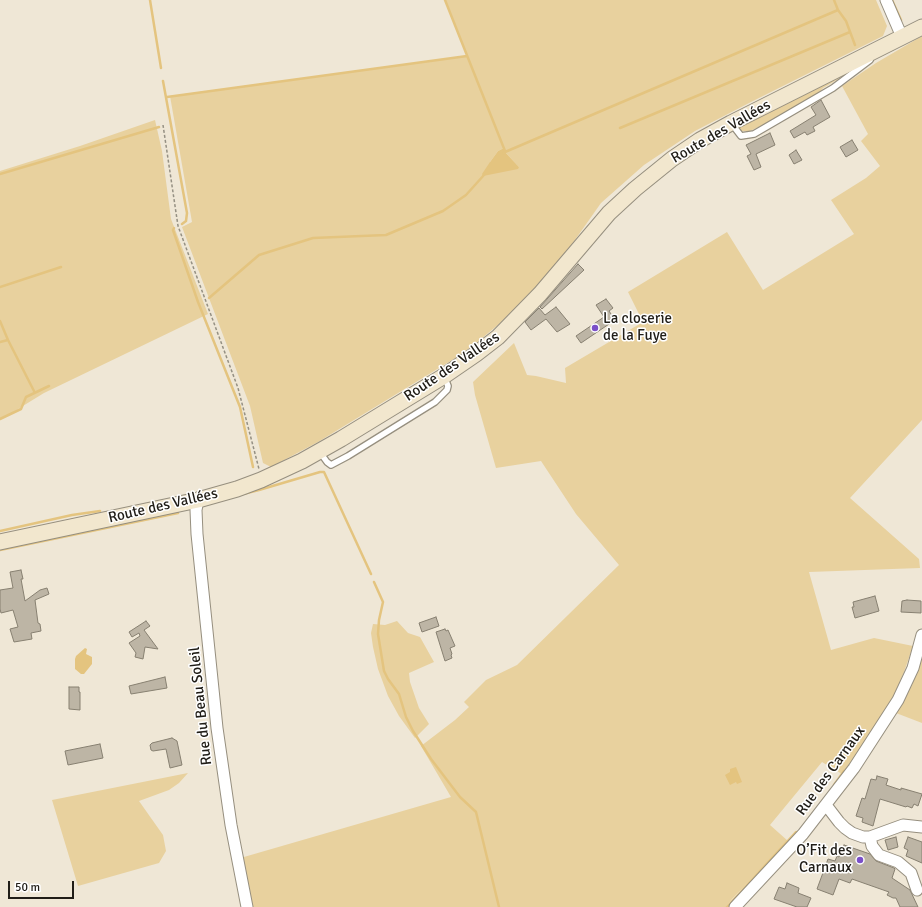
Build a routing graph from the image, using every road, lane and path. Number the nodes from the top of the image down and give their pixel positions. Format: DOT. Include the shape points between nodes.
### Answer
graph roads {
  1 [pos="886,0"];
  2 [pos="922,27"];
  3 [pos="902,37"];
  4 [pos="872,52"];
  5 [pos="731,123"];
  6 [pos="163,125"];
  7 [pos="261,480"];
  8 [pos="198,500"];
  9 [pos="0,542"];
  10 [pos="922,635"];
  11 [pos="826,805"];
  12 [pos="922,827"];
  13 [pos="870,838"];
  14 [pos="917,890"];
  15 [pos="247,907"];
  16 [pos="735,907"];
  1 -- 3 [label="street"];
  2 -- 3 [label="main road, Route des Vallées"];
  3 -- 4 [label="main road, Route des Vallées"];
  4 -- 5 [label="main road, Route des Vallées"];
  4 -- 5 [label="lane" via="870,60 833,88 754,134 741,136"];
  5 -- 7 [label="main road, Route des Vallées" via="672,159 634,189 608,213 540,294 488,345 444,376 319,451"];
  6 -- 7 [label="path" via="178,226 238,388"];
  7 -- 8 [label="main road, Route des Vallées"];
  8 -- 9 [label="main road, Route des Vallées"];
  8 -- 15 [label="street, Rue du Beau Soleil" via="197,534 217,728 231,825"];
  10 -- 11 [label="street, Rue des Carnaux" via="913,668 898,700 854,768"];
  11 -- 13 [label="street" via="845,828"];
  11 -- 16 [label="street, Rue des Carnaux" via="804,834"];
  12 -- 13 [label="street" via="903,825"];
  13 -- 14 [label="street" via="879,855 898,862 911,873"];
}
